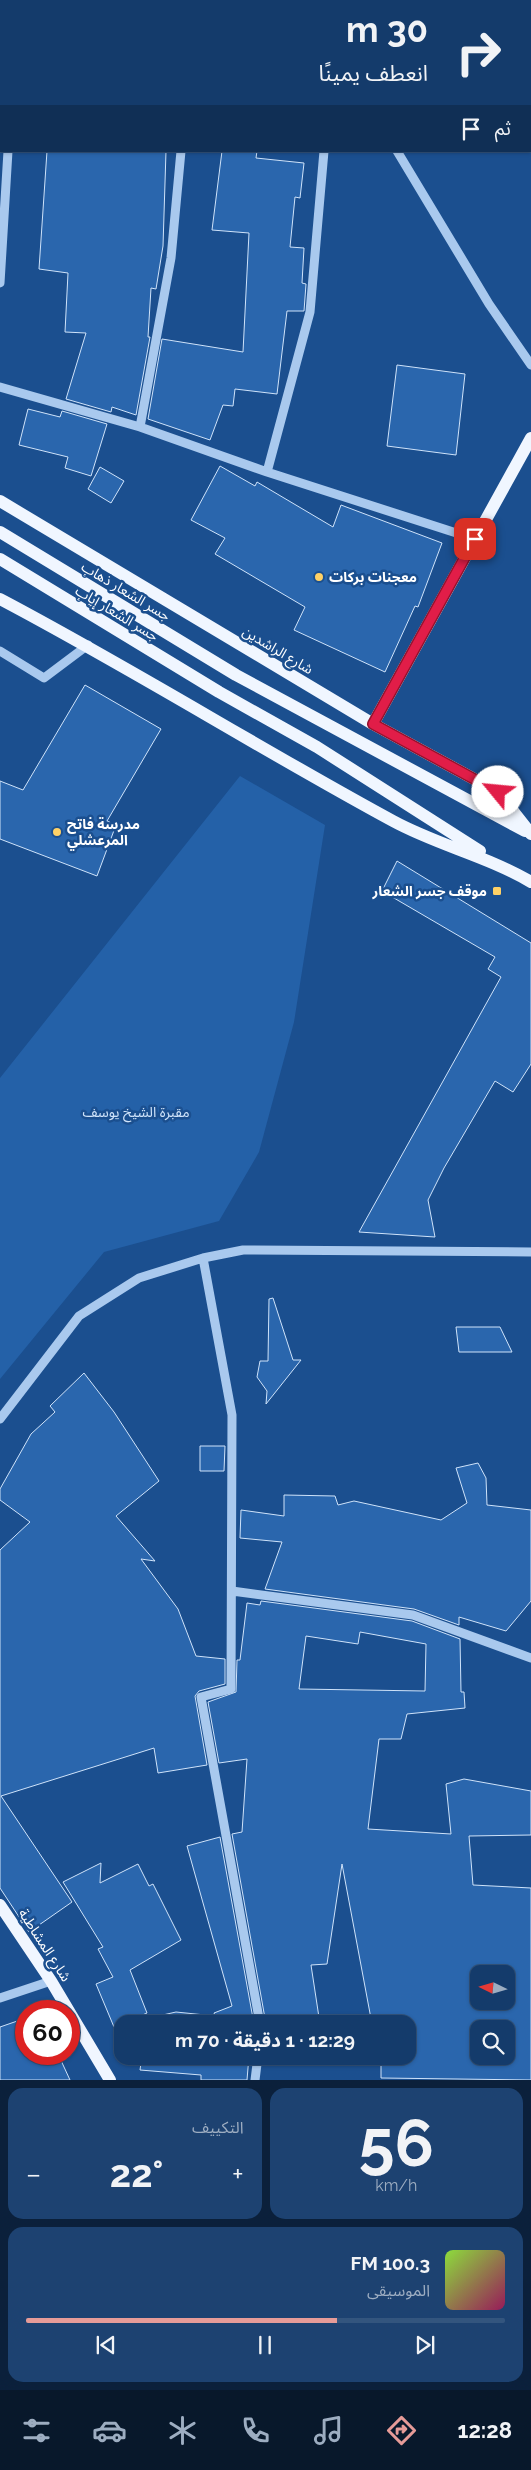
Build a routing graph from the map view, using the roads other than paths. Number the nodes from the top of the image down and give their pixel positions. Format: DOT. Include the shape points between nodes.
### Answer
graph roads {
  1 [pos="8,152"];
  2 [pos="181,152"];
  3 [pos="324,152"];
  4 [pos="398,152"];
  5 [pos="0,282"];
  6 [pos="531,365"];
  7 [pos="0,387"];
  8 [pos="140,427"];
  9 [pos="531,438"];
  10 [pos="267,472"];
  11 [pos="0,501"];
  12 [pos="0,532"];
  13 [pos="475,539"];
  14 [pos="0,559"];
  15 [pos="0,599"];
  16 [pos="88,645"];
  17 [pos="0,651"];
  18 [pos="373,724"];
  19 [pos="530,834"];
  20 [pos="510,870"];
  21 [pos="531,882"];
  22 [pos="531,1252"];
  23 [pos="203,1258"];
  24 [pos="0,1419"];
  25 [pos="232,1591"];
  26 [pos="531,1658"];
  27 [pos="2,1912"];
  28 [pos="51,1981"];
  29 [pos="0,1998"];
  30 [pos="258,2015"];
  31 [pos="257,2065"];
  32 [pos="110,2080"];
  33 [pos="255,2080"];
  1 -- 5 [label="street"];
  2 -- 8 [label="street" via="171,258"];
  3 -- 10 [label="street" via="310,312"];
  4 -- 6 [label="street" via="488,304"];
  7 -- 8 [label="street"];
  8 -- 10 [label="street"];
  9 -- 13 [label="main road"];
  10 -- 13 [label="street"];
  11 -- 18 [label="main road, شارع الراشدين"];
  12 -- 19 [label="main road, جسر الشعار ذهاب" via="236,675"];
  13 -- 18 [label="main road"];
  14 -- 20 [label="main road, جسر الشعار إياب" via="219,692 317,747"];
  15 -- 16 [label="main road"];
  16 -- 17 [label="street" via="44,678"];
  16 -- 20 [label="main road" via="394,822"];
  18 -- 19 [label="main road, شارع الراشدين" via="498,792"];
  20 -- 21 [label="main road"];
  22 -- 23 [label="street" via="243,1250"];
  23 -- 24 [label="street" via="139,1278 79,1316"];
  23 -- 25 [label="street" via="232,1415"];
  25 -- 26 [label="street" via="413,1615"];
  25 -- 30 [label="street" via="231,1689 201,1697"];
  27 -- 28 [label="main road, شارع المشاطية"];
  28 -- 29 [label="street"];
  28 -- 32 [label="main road, شارع المشاطية"];
  31 -- 33 [label="street"];
}
